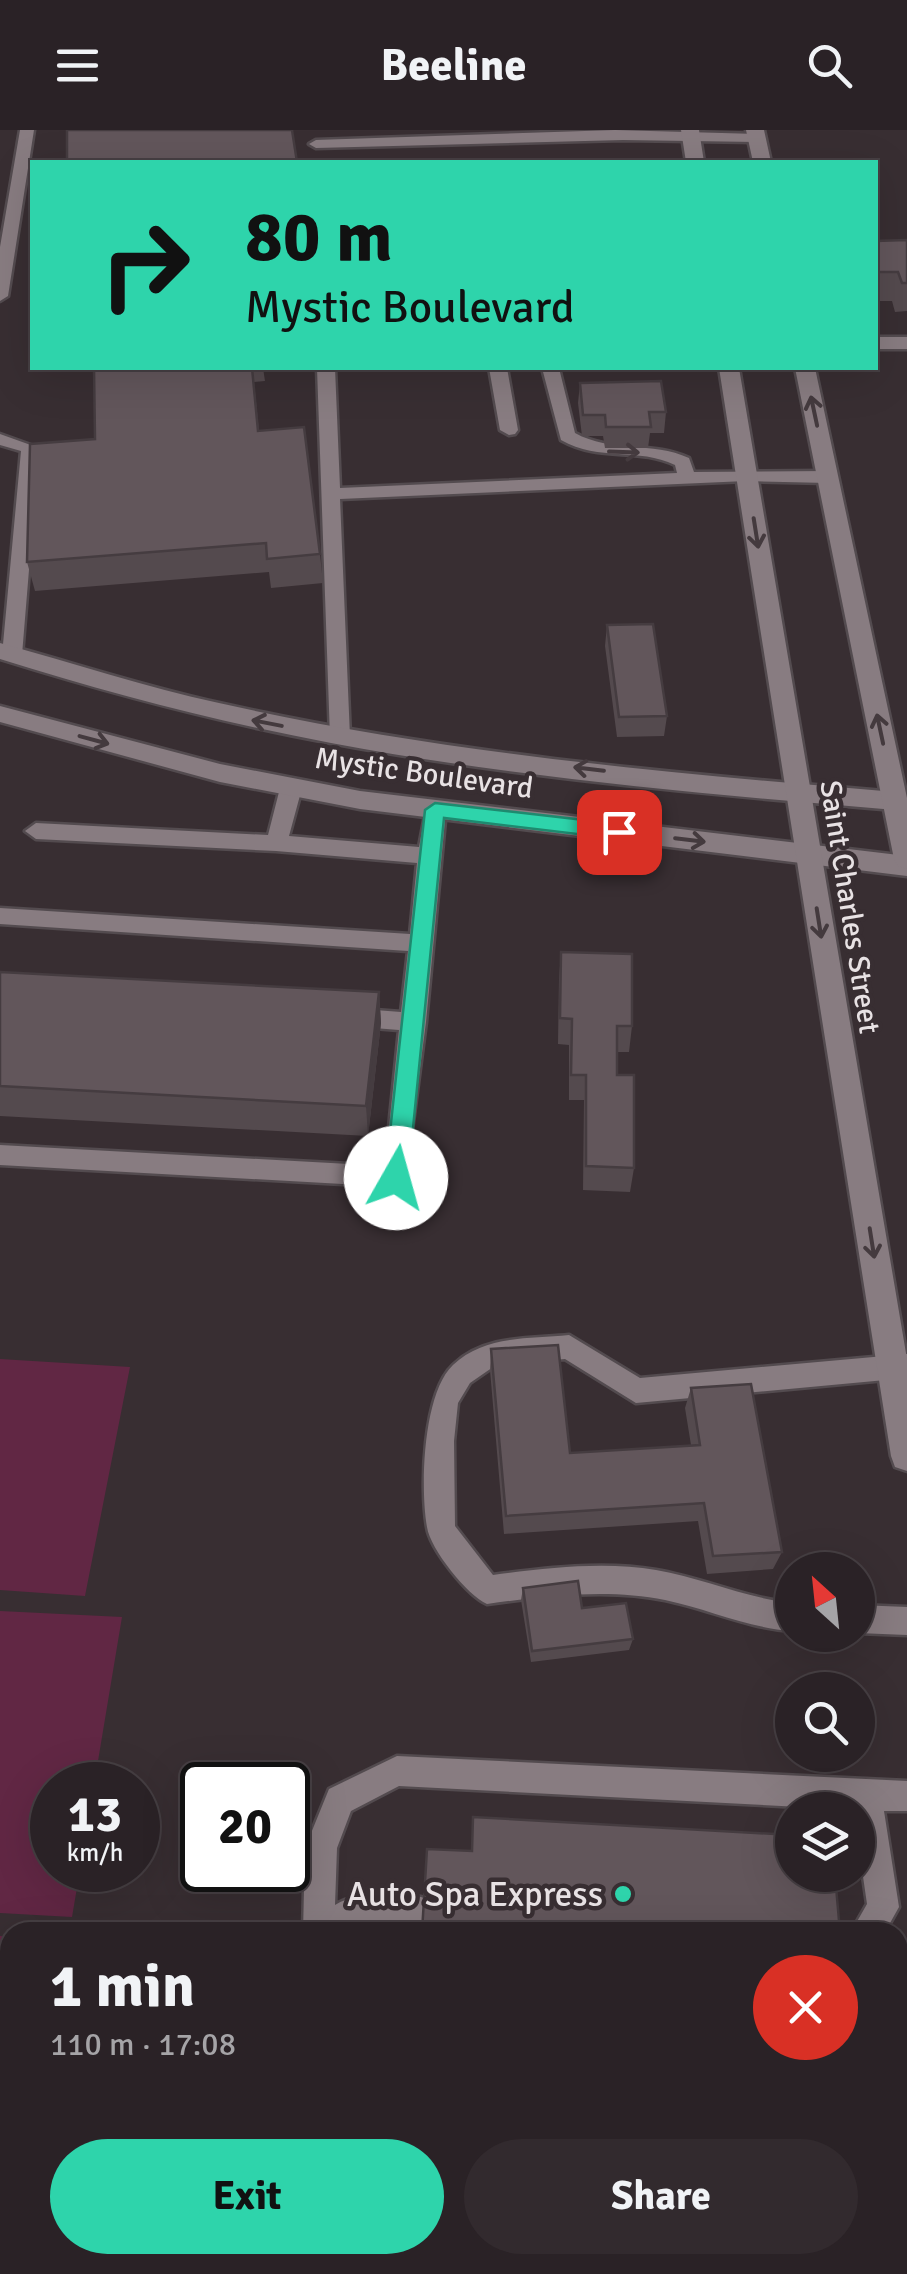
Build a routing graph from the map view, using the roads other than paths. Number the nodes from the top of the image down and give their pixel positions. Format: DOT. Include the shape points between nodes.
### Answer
graph roads {
  1 [pos="27,130"];
  2 [pos="622,133"];
  3 [pos="690,133"];
  4 [pos="756,134"];
  5 [pos="316,137"];
  6 [pos="695,160"];
  7 [pos="762,160"];
  8 [pos="0,296"];
  9 [pos="878,343"];
  10 [pos="907,343"];
  11 [pos="326,370"];
  12 [pos="498,370"];
  13 [pos="550,370"];
  14 [pos="729,370"];
  15 [pos="805,370"];
  16 [pos="508,430"];
  17 [pos="0,439"];
  18 [pos="746,475"];
  19 [pos="828,477"];
  20 [pos="686,478"];
  21 [pos="330,494"];
  22 [pos="6,653"];
  23 [pos="0,714"];
  24 [pos="340,737"];
  25 [pos="291,788"];
  26 [pos="798,794"];
  27 [pos="895,802"];
  28 [pos="435,810"];
  29 [pos="36,831"];
  30 [pos="276,843"];
  31 [pos="808,854"];
  32 [pos="429,856"];
  33 [pos="907,862"];
  34 [pos="0,916"];
  35 [pos="423,942"];
  36 [pos="335,1016"];
  37 [pos="414,1022"];
  38 [pos="0,1155"];
  39 [pos="900,1366"];
  40 [pos="907,1456"];
  41 [pos="775,1616"];
  42 [pos="875,1620"];
  43 [pos="907,1621"];
  44 [pos="808,1792"];
  45 [pos="875,1795"];
  46 [pos="907,1796"];
  47 [pos="875,1851"];
  48 [pos="424,1913"];
  49 [pos="321,1922"];
  50 [pos="337,1922"];
  51 [pos="874,1922"];
  1 -- 8 [label="lane"];
  2 -- 3 [label="lane"];
  2 -- 5 [label="lane"];
  3 -- 4 [label="lane"];
  3 -- 6 [label="street"];
  4 -- 7 [label="street"];
  9 -- 10 [label="street"];
  11 -- 21 [label="lane"];
  12 -- 16 [label="lane"];
  13 -- 20 [label="lane, one-way" via="567,436 586,450 670,453 684,462"];
  14 -- 18 [label="street, Saint Charles Street"];
  19 -- 15 [label="street, Saint Charles Street, one-way"];
  17 -- 22 [label="lane" via="30,448"];
  18 -- 19 [label="lane"];
  18 -- 20 [label="lane"];
  18 -- 26 [label="street, Saint Charles Street, one-way"];
  27 -- 19 [label="street, Saint Charles Street, one-way"];
  20 -- 21 [label="lane"];
  21 -- 24 [label="lane"];
  24 -- 22 [label="street, Mystic Boulevard, one-way" via="238,717"];
  23 -- 25 [label="street, Mystic Boulevard, one-way"];
  26 -- 24 [label="street, Mystic Boulevard, one-way"];
  25 -- 28 [label="street, Mystic Boulevard"];
  25 -- 30 [label="lane"];
  26 -- 27 [label="street, Mystic Boulevard"];
  26 -- 31 [label="street, Saint Charles Street"];
  27 -- 33 [label="street, Saint Charles Street"];
  28 -- 31 [label="street, Mystic Boulevard, one-way"];
  28 -- 32 [label="lane"];
  29 -- 30 [label="lane"];
  30 -- 32 [label="lane"];
  31 -- 33 [label="street, Mystic Boulevard"];
  31 -- 39 [label="street, Saint Charles Street, one-way"];
  32 -- 35 [label="lane"];
  34 -- 35 [label="lane"];
  35 -- 37 [label="lane"];
  36 -- 37 [label="lane"];
  37 -- 38 [label="lane" via="396,1178"];
  39 -- 40 [label="street, Saint Charles Street"];
  39 -- 41 [label="lane" via="636,1391 569,1347 491,1354 460,1374 444,1401 441,1528 487,1590 650,1584"];
  42 -- 43 [label="lane"];
  44 -- 49 [label="lane" via="398,1771 340,1800 321,1848"];
  45 -- 46 [label="lane"];
  47 -- 51 [label="lane" via="884,1907"];
  48 -- 50 [label="lane" via="357,1910"];
}
